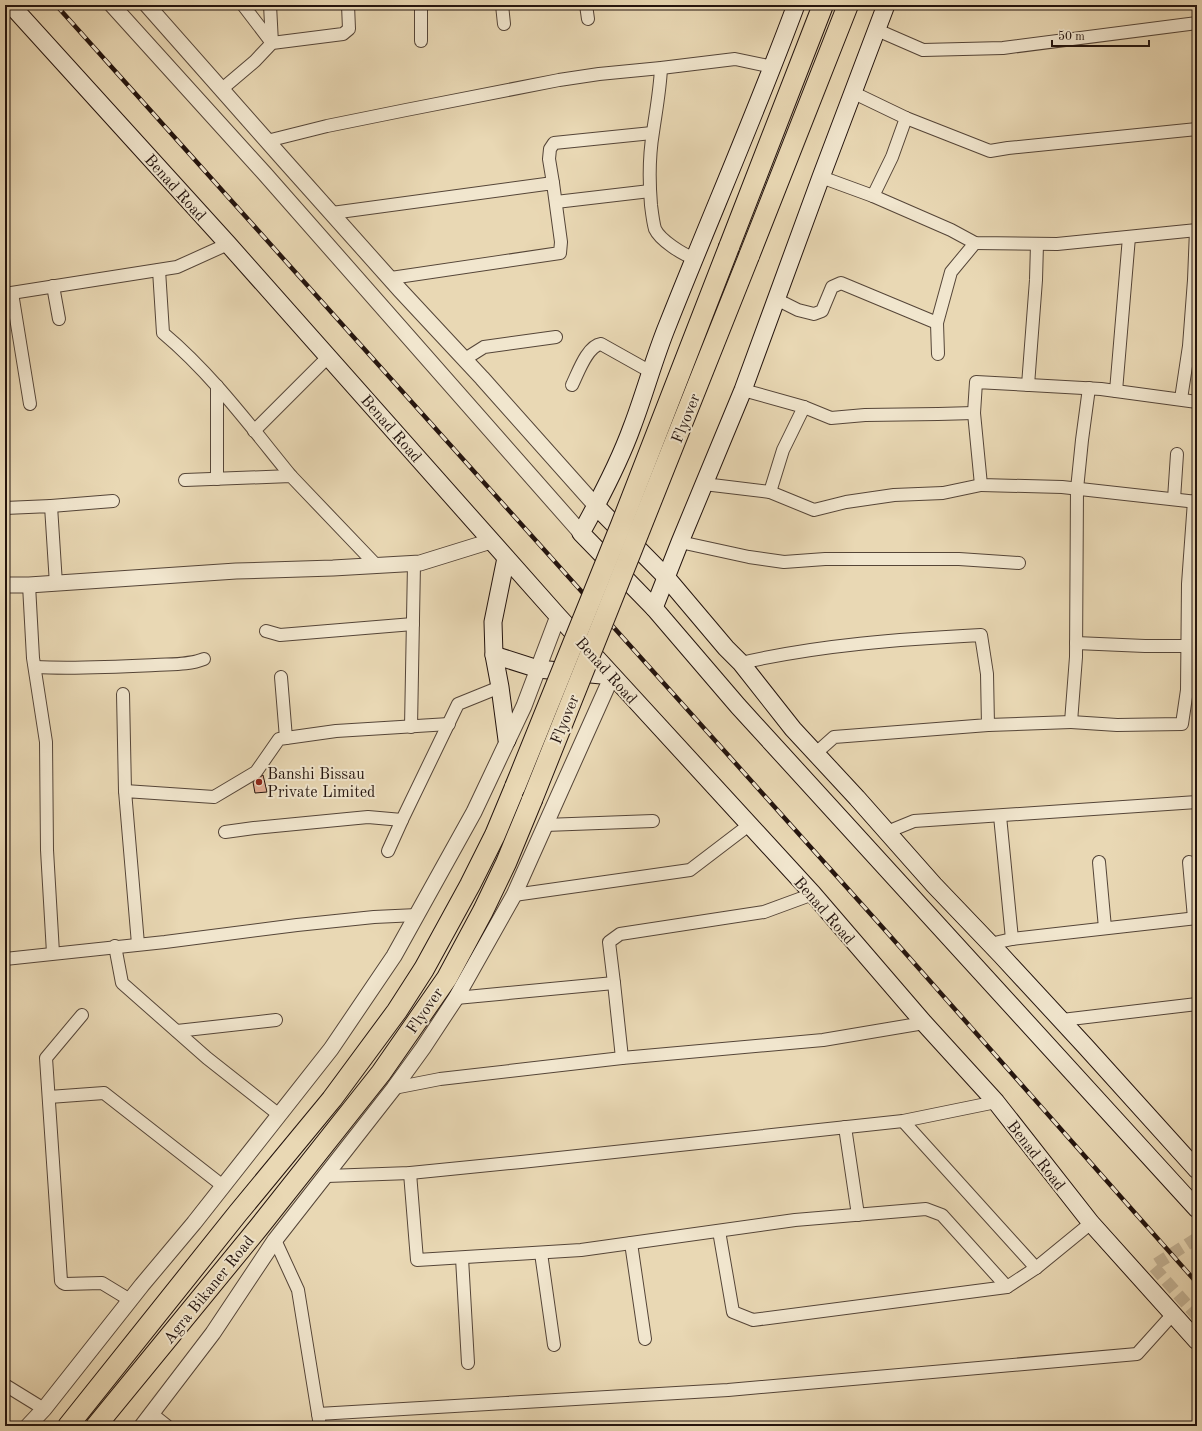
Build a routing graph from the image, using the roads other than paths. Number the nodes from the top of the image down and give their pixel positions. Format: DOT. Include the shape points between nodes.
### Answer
graph roads {
  1 [pos="11,5"];
  2 [pos="112,5"];
  3 [pos="147,5"];
  4 [pos="243,5"];
  5 [pos="270,5"];
  6 [pos="348,5"];
  7 [pos="421,5"];
  8 [pos="502,5"];
  9 [pos="586,5"];
  10 [pos="796,5"];
  11 [pos="822,5"];
  12 [pos="848,5"];
  13 [pos="886,5"];
  14 [pos="588,19"];
  15 [pos="1197,23"];
  16 [pos="504,24"];
  17 [pos="877,30"];
  18 [pos="421,41"];
  19 [pos="272,43"];
  20 [pos="773,67"];
  21 [pos="661,68"];
  22 [pos="222,89"];
  23 [pos="854,93"];
  24 [pos="906,118"];
  25 [pos="1197,129"];
  26 [pos="652,133"];
  27 [pos="267,141"];
  28 [pos="821,177"];
  29 [pos="553,183"];
  30 [pos="650,191"];
  31 [pos="873,196"];
  32 [pos="556,202"];
  33 [pos="332,213"];
  34 [pos="1196,230"];
  35 [pos="1129,237"];
  36 [pos="974,243"];
  37 [pos="228,244"];
  38 [pos="1036,244"];
  39 [pos="694,258"];
  40 [pos="159,270"];
  41 [pos="391,278"];
  42 [pos="53,286"];
  43 [pos="8,293"];
  44 [pos="776,299"];
  45 [pos="59,319"];
  46 [pos="937,323"];
  47 [pos="556,337"];
  48 [pos="938,354"];
  49 [pos="328,357"];
  50 [pos="465,359"];
  51 [pos="651,372"];
  52 [pos="572,385"];
  53 [pos="1028,385"];
  54 [pos="217,386"];
  55 [pos="1089,388"];
  56 [pos="743,390"];
  57 [pos="1116,391"];
  58 [pos="1181,399"];
  59 [pos="1197,402"];
  60 [pos="30,404"];
  61 [pos="804,407"];
  62 [pos="974,413"];
  63 [pos="254,431"];
  64 [pos="1177,454"];
  65 [pos="291,476"];
  66 [pos="218,479"];
  67 [pos="185,480"];
  68 [pos="704,484"];
  69 [pos="981,485"];
  70 [pos="1077,489"];
  71 [pos="770,492"];
  72 [pos="1174,499"];
  73 [pos="113,502"];
  74 [pos="1196,502"];
  75 [pos="51,506"];
  76 [pos="596,506"];
  77 [pos="5,507"];
  78 [pos="582,533"];
  79 [pos="491,541"];
  80 [pos="680,542"];
  81 [pos="506,558"];
  82 [pos="1019,563"];
  83 [pos="414,564"];
  84 [pos="377,566"];
  85 [pos="666,577"];
  86 [pos="56,584"];
  87 [pos="5,585"];
  88 [pos="29,586"];
  89 [pos="1192,599"];
  90 [pos="654,608"];
  91 [pos="558,616"];
  92 [pos="413,624"];
  93 [pos="266,632"];
  94 [pos="1076,643"];
  95 [pos="1187,646"];
  96 [pos="494,655"];
  97 [pos="204,659"];
  98 [pos="741,663"];
  99 [pos="34,667"];
  100 [pos="538,669"];
  101 [pos="612,676"];
  102 [pos="281,677"];
  103 [pos="500,687"];
  104 [pos="123,694"];
  105 [pos="1071,722"];
  106 [pos="449,724"];
  107 [pos="988,725"];
  108 [pos="411,727"];
  109 [pos="286,738"];
  110 [pos="507,740"];
  111 [pos="816,753"];
  112 [pos="125,791"];
  113 [pos="1197,802"];
  114 [pos="1000,816"];
  115 [pos="402,820"];
  116 [pos="653,821"];
  117 [pos="545,825"];
  118 [pos="749,825"];
  119 [pos="225,832"];
  120 [pos="887,832"];
  121 [pos="388,851"];
  122 [pos="1099,862"];
  123 [pos="1189,862"];
  124 [pos="813,894"];
  125 [pos="514,895"];
  126 [pos="417,916"];
  127 [pos="1196,918"];
  128 [pos="1104,928"];
  129 [pos="1012,939"];
  130 [pos="138,944"];
  131 [pos="990,944"];
  132 [pos="115,946"];
  133 [pos="53,954"];
  134 [pos="5,959"];
  135 [pos="614,983"];
  136 [pos="456,998"];
  137 [pos="1197,1004"];
  138 [pos="82,1015"];
  139 [pos="276,1020"];
  140 [pos="1062,1020"];
  141 [pos="924,1023"];
  142 [pos="177,1031"];
  143 [pos="622,1058"];
  144 [pos="394,1088"];
  145 [pos="49,1097"];
  146 [pos="996,1102"];
  147 [pos="278,1114"];
  148 [pos="903,1121"];
  149 [pos="845,1127"];
  150 [pos="319,1150"];
  151 [pos="1195,1165"];
  152 [pos="410,1173"];
  153 [pos="327,1176"];
  154 [pos="223,1186"];
  155 [pos="1197,1209"];
  156 [pos="858,1215"];
  157 [pos="1091,1223"];
  158 [pos="719,1231"];
  159 [pos="275,1240"];
  160 [pos="631,1243"];
  161 [pos="541,1252"];
  162 [pos="462,1258"];
  163 [pos="1036,1268"];
  164 [pos="1007,1287"];
  165 [pos="130,1300"];
  166 [pos="1173,1314"];
  167 [pos="645,1339"];
  168 [pos="1197,1342"];
  169 [pos="554,1346"];
  170 [pos="468,1363"];
  171 [pos="5,1385"];
  172 [pos="44,1409"];
  173 [pos="152,1414"];
  174 [pos="319,1420"];
  175 [pos="28,1426"];
  176 [pos="68,1426"];
  177 [pos="96,1426"];
  178 [pos="142,1426"];
  179 [pos="167,1426"];
  1 -- 37 [label="main road, Benad Road"];
  2 -- 78 [label="street" via="276,186"];
  3 -- 22 [label="street"];
  4 -- 19 [label="street"];
  5 -- 19 [label="street"];
  6 -- 19 [label="street" via="349,28 343,34"];
  7 -- 18 [label="street"];
  8 -- 16 [label="street"];
  9 -- 14 [label="street"];
  10 -- 20 [label="main road"];
  11 -- 176 [label="highway, Flyover, bridge" via="621,525 495,835 470,885 398,1011 301,1137"];
  12 -- 150 [label="highway, Flyover, bridge" via="506,863 447,978 381,1073"];
  13 -- 17 [label="main road"];
  15 -- 17 [label="street" via="1003,48 923,50"];
  17 -- 23 [label="main road"];
  19 -- 22 [label="street"];
  20 -- 21 [label="street" via="735,59"];
  20 -- 39 [label="main road"];
  21 -- 26 [label="street"];
  21 -- 27 [label="street" via="559,80 327,126"];
  22 -- 27 [label="street"];
  23 -- 24 [label="street"];
  23 -- 28 [label="main road"];
  24 -- 25 [label="street" via="990,151"];
  24 -- 31 [label="street" via="892,157"];
  26 -- 29 [label="street" via="554,143 550,149 549,159"];
  26 -- 30 [label="street"];
  27 -- 33 [label="street"];
  28 -- 31 [label="street"];
  28 -- 44 [label="main road"];
  29 -- 32 [label="street"];
  29 -- 33 [label="street"];
  30 -- 32 [label="street"];
  30 -- 39 [label="street" via="656,231 686,256"];
  31 -- 36 [label="street"];
  32 -- 41 [label="street" via="560,253"];
  33 -- 41 [label="street"];
  34 -- 35 [label="street"];
  34 -- 58 [label="street" via="1189,346"];
  35 -- 38 [label="street"];
  35 -- 57 [label="street"];
  36 -- 38 [label="street"];
  36 -- 46 [label="street" via="951,272"];
  37 -- 40 [label="street" via="177,267"];
  37 -- 49 [label="main road, Benad Road"];
  38 -- 53 [label="street" via="1036,280"];
  39 -- 51 [label="main road"];
  40 -- 42 [label="street"];
  40 -- 54 [label="street" via="163,333 182,348"];
  41 -- 50 [label="street"];
  42 -- 43 [label="street"];
  42 -- 45 [label="street"];
  43 -- 60 [label="street"];
  44 -- 46 [label="street" via="798,310 814,314 822,311 832,287 841,283"];
  44 -- 56 [label="main road"];
  46 -- 48 [label="street"];
  47 -- 50 [label="street" via="484,347"];
  49 -- 63 [label="street"];
  49 -- 79 [label="main road, Benad Road"];
  50 -- 76 [label="street"];
  51 -- 52 [label="street" via="601,344 590,349"];
  51 -- 76 [label="main road" via="632,428"];
  53 -- 55 [label="street"];
  53 -- 62 [label="street" via="976,382"];
  54 -- 63 [label="street"];
  54 -- 66 [label="street"];
  55 -- 57 [label="street"];
  55 -- 70 [label="street"];
  56 -- 61 [label="street"];
  56 -- 68 [label="main road"];
  57 -- 58 [label="street"];
  58 -- 59 [label="street"];
  61 -- 62 [label="street" via="831,418"];
  61 -- 71 [label="street" via="783,450"];
  62 -- 69 [label="street"];
  63 -- 65 [label="street"];
  64 -- 72 [label="street"];
  65 -- 66 [label="street"];
  65 -- 84 [label="street"];
  66 -- 67 [label="street"];
  68 -- 71 [label="street"];
  68 -- 80 [label="main road"];
  69 -- 70 [label="street"];
  69 -- 71 [label="street" via="943,493 894,495 846,502 814,510"];
  70 -- 72 [label="street"];
  70 -- 94 [label="street"];
  72 -- 74 [label="street"];
  73 -- 75 [label="street"];
  74 -- 89 [label="street"];
  75 -- 77 [label="street"];
  75 -- 86 [label="street"];
  76 -- 78 [label="main road"];
  76 -- 85 [label="main road"];
  78 -- 90 [label="main road"];
  79 -- 81 [label="main road, Benad Road"];
  79 -- 83 [label="street"];
  80 -- 82 [label="street" via="784,562 825,559 959,559"];
  80 -- 85 [label="main road"];
  81 -- 91 [label="main road, Benad Road"];
  81 -- 96 [label="main road" via="493,622"];
  83 -- 84 [label="street"];
  83 -- 92 [label="street"];
  84 -- 86 [label="street" via="236,571"];
  85 -- 90 [label="main road"];
  85 -- 98 [label="main road"];
  86 -- 88 [label="street"];
  87 -- 88 [label="street"];
  88 -- 99 [label="street"];
  89 -- 95 [label="street"];
  90 -- 155 [label="main road" via="738,706"];
  91 -- 100 [label="street"];
  91 -- 101 [label="main road, Benad Road"];
  92 -- 93 [label="street" via="280,635"];
  92 -- 108 [label="street"];
  94 -- 95 [label="street"];
  94 -- 105 [label="street"];
  95 -- 105 [label="street" via="1187,690 1182,724 1117,725"];
  96 -- 100 [label="main road"];
  96 -- 103 [label="main road"];
  97 -- 99 [label="street" via="195,663 80,669"];
  98 -- 107 [label="street" via="844,646 981,635 987,674"];
  98 -- 111 [label="main road" via="793,729"];
  99 -- 133 [label="street" via="46,742 47,850"];
  100 -- 101 [label="main road"];
  100 -- 110 [label="street"];
  101 -- 117 [label="street"];
  101 -- 118 [label="main road, Benad Road"];
  102 -- 109 [label="street"];
  103 -- 106 [label="street" via="458,704"];
  103 -- 110 [label="main road"];
  104 -- 112 [label="street"];
  105 -- 107 [label="street"];
  106 -- 108 [label="street"];
  106 -- 115 [label="street"];
  107 -- 111 [label="street" via="834,737"];
  108 -- 109 [label="street" via="336,731"];
  109 -- 112 [label="street" via="279,739 256,772 214,797"];
  110 -- 126 [label="street" via="474,812"];
  111 -- 120 [label="main road"];
  112 -- 130 [label="street"];
  113 -- 114 [label="street"];
  114 -- 120 [label="street" via="914,821"];
  114 -- 129 [label="street"];
  115 -- 119 [label="street" via="368,817"];
  115 -- 121 [label="street"];
  116 -- 117 [label="street"];
  117 -- 125 [label="street"];
  118 -- 124 [label="main road, Benad Road"];
  118 -- 125 [label="street" via="690,870"];
  120 -- 131 [label="main road"];
  122 -- 128 [label="street"];
  123 -- 127 [label="street"];
  124 -- 135 [label="street" via="764,912 620,934 609,942"];
  124 -- 141 [label="main road, Benad Road"];
  125 -- 136 [label="street"];
  126 -- 130 [label="street" via="374,917"];
  126 -- 147 [label="street" via="394,956 331,1049"];
  127 -- 128 [label="street"];
  128 -- 129 [label="street"];
  129 -- 131 [label="street"];
  130 -- 132 [label="street"];
  131 -- 140 [label="main road"];
  132 -- 133 [label="street"];
  132 -- 142 [label="street" via="122,983"];
  133 -- 134 [label="street"];
  135 -- 136 [label="street"];
  135 -- 143 [label="street"];
  136 -- 144 [label="street"];
  137 -- 140 [label="street"];
  138 -- 145 [label="street" via="46,1058"];
  139 -- 142 [label="street"];
  140 -- 151 [label="main road"];
  141 -- 143 [label="street" via="823,1040"];
  141 -- 146 [label="main road, Benad Road"];
  142 -- 147 [label="street"];
  143 -- 144 [label="street" via="440,1078"];
  144 -- 153 [label="street"];
  145 -- 154 [label="street" via="104,1093"];
  145 -- 165 [label="street" via="61,1281 66,1284 102,1283"];
  146 -- 148 [label="street"];
  146 -- 157 [label="main road, Benad Road"];
  147 -- 154 [label="street"];
  148 -- 149 [label="street"];
  148 -- 163 [label="street"];
  149 -- 152 [label="street"];
  149 -- 156 [label="street"];
  150 -- 177 [label="highway, Agra Bikaner Road"];
  152 -- 153 [label="street"];
  152 -- 162 [label="street" via="417,1260"];
  153 -- 159 [label="street"];
  154 -- 165 [label="street"];
  156 -- 158 [label="street" via="795,1220"];
  156 -- 164 [label="street" via="926,1209 942,1215"];
  157 -- 163 [label="street"];
  157 -- 166 [label="main road, Benad Road"];
  158 -- 160 [label="street"];
  158 -- 164 [label="street" via="733,1312 754,1320"];
  159 -- 173 [label="street" via="213,1333"];
  159 -- 174 [label="street" via="298,1290"];
  160 -- 161 [label="street"];
  160 -- 167 [label="street"];
  161 -- 162 [label="street"];
  161 -- 169 [label="street"];
  162 -- 170 [label="street"];
  163 -- 164 [label="street"];
  165 -- 172 [label="street"];
  166 -- 168 [label="main road, Benad Road"];
  166 -- 174 [label="street" via="1137,1354 728,1390"];
  171 -- 172 [label="street"];
  172 -- 175 [label="street"];
  173 -- 178 [label="street"];
  173 -- 179 [label="street"];
}
